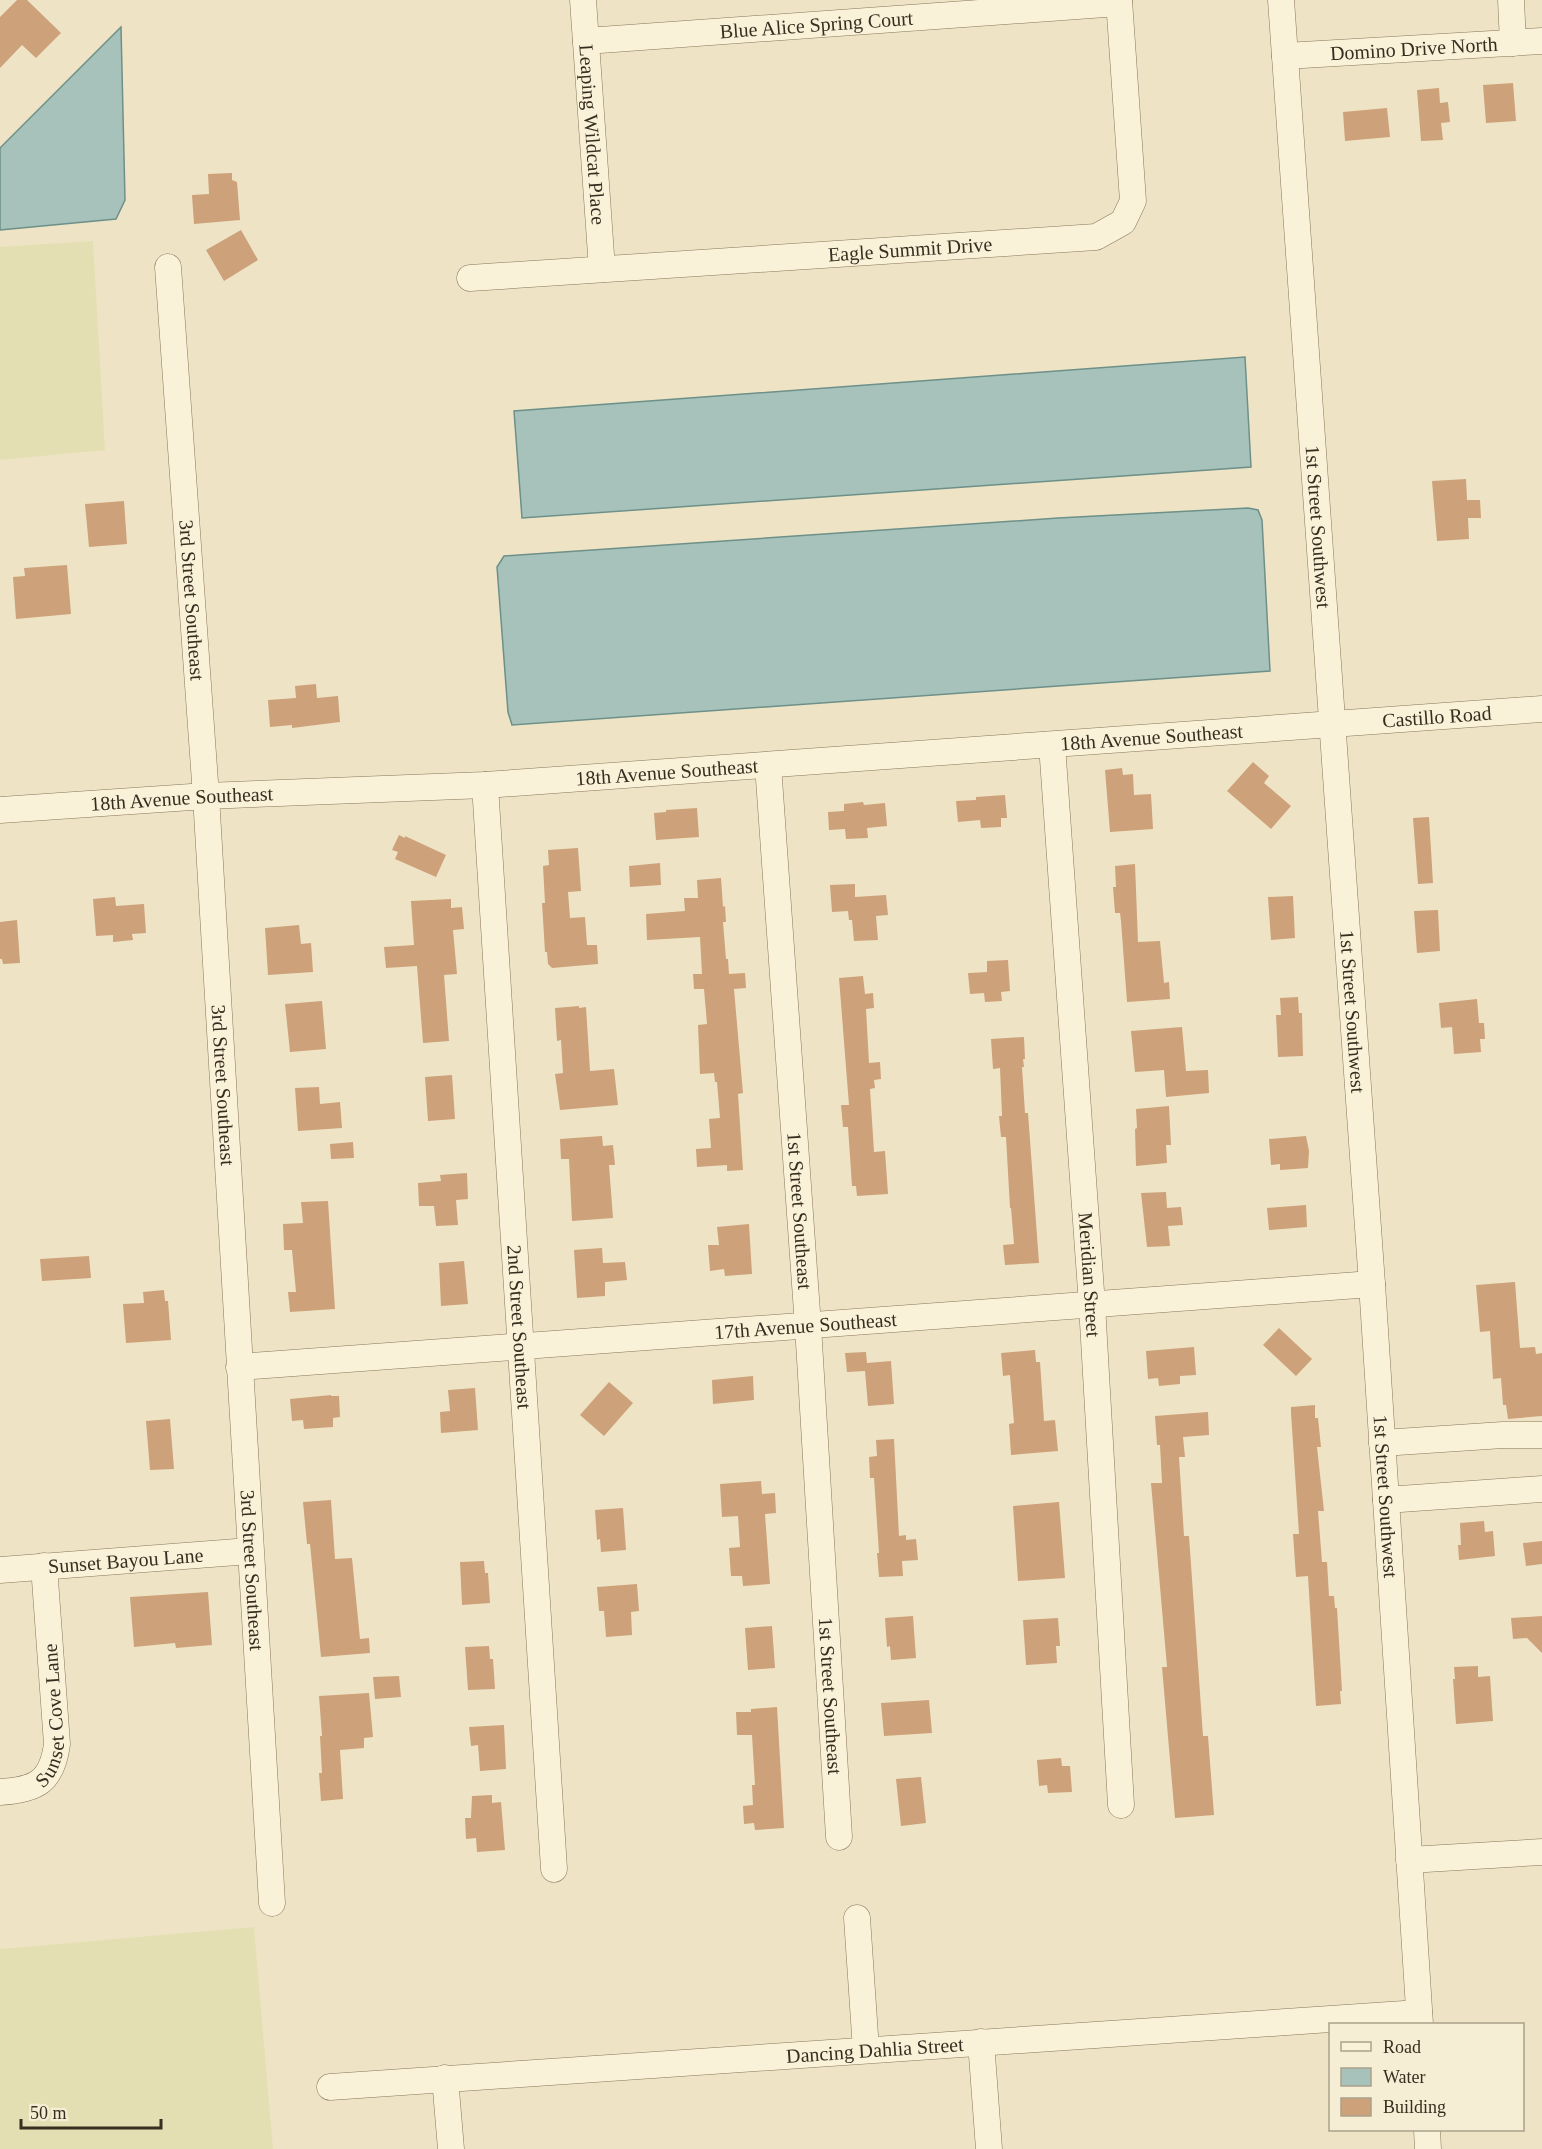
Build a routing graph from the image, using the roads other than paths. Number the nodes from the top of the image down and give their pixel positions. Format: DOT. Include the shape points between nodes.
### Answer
graph roads {
  1 [pos="583,0"];
  2 [pos="1281,0"];
  3 [pos="1511,0"];
  4 [pos="1119,2"];
  5 [pos="586,41"];
  6 [pos="1542,41"];
  7 [pos="1514,43"];
  8 [pos="1285,56"];
  9 [pos="168,267"];
  10 [pos="602,269"];
  11 [pos="470,278"];
  12 [pos="1542,709"];
  13 [pos="1332,724"];
  14 [pos="1052,745"];
  15 [pos="768,765"];
  16 [pos="485,785"];
  17 [pos="206,796"];
  18 [pos="0,810"];
  19 [pos="1372,1284"];
  20 [pos="1092,1305"];
  21 [pos="808,1326"];
  22 [pos="522,1348"];
  23 [pos="239,1367"];
  24 [pos="1542,1436"];
  25 [pos="1382,1443"];
  26 [pos="1542,1489"];
  27 [pos="1386,1500"];
  28 [pos="250,1551"];
  29 [pos="44,1566"];
  30 [pos="0,1570"];
  31 [pos="0,1792"];
  32 [pos="1121,1805"];
  33 [pos="840,1837"];
  34 [pos="1542,1852"];
  35 [pos="1409,1860"];
  36 [pos="554,1869"];
  37 [pos="272,1903"];
  38 [pos="857,1918"];
  39 [pos="1420,2019"];
  40 [pos="1347,2023"];
  41 [pos="1329,2024"];
  42 [pos="981,2043"];
  43 [pos="866,2050"];
  44 [pos="446,2078"];
  45 [pos="330,2086"];
  46 [pos="1427,2131"];
  47 [pos="451,2149"];
  48 [pos="989,2149"];
  49 [pos="1428,2149"];
  1 -- 5 [label="street, Leaping Wildcat Place"];
  2 -- 8 [label="street, 1st Street Southwest"];
  3 -- 7 [label="street"];
  4 -- 5 [label="street, Blue Alice Spring Court"];
  4 -- 10 [label="street, Eagle Summit Drive" via="1133,201 1123,222 1096,237"];
  5 -- 10 [label="street, Leaping Wildcat Place"];
  6 -- 7 [label="street, Domino Drive North"];
  7 -- 8 [label="street, Domino Drive North"];
  8 -- 13 [label="street, 1st Street Southwest"];
  9 -- 17 [label="street, 3rd Street Southeast"];
  10 -- 11 [label="street, Eagle Summit Drive"];
  12 -- 13 [label="street, Castillo Road"];
  13 -- 14 [label="street, 18th Avenue Southeast"];
  13 -- 19 [label="street, 1st Street Southwest"];
  14 -- 15 [label="street, 18th Avenue Southeast"];
  14 -- 20 [label="street, Meridian Street"];
  15 -- 16 [label="street, 18th Avenue Southeast"];
  15 -- 21 [label="street, 1st Street Southeast"];
  16 -- 17 [label="street, 18th Avenue Southeast"];
  16 -- 22 [label="street, 2nd Street Southeast"];
  17 -- 18 [label="street, 18th Avenue Southeast"];
  17 -- 23 [label="street, 3rd Street Southeast"];
  19 -- 20 [label="street, 17th Avenue Southeast"];
  19 -- 25 [label="street, 1st Street Southwest"];
  20 -- 21 [label="street, 17th Avenue Southeast"];
  20 -- 32 [label="street, Meridian Street"];
  21 -- 22 [label="street, 17th Avenue Southeast"];
  21 -- 33 [label="street, 1st Street Southeast"];
  22 -- 23 [label="street, 17th Avenue Southeast"];
  22 -- 36 [label="street, 2nd Street Southeast"];
  23 -- 28 [label="street, 3rd Street Southeast"];
  24 -- 25 [label="street"];
  25 -- 27 [label="street, 1st Street Southwest"];
  26 -- 27 [label="street"];
  27 -- 35 [label="street, 1st Street Southwest"];
  28 -- 29 [label="street, Sunset Bayou Lane"];
  28 -- 37 [label="street, 3rd Street Southeast"];
  29 -- 30 [label="street, Sunset Bayou Lane"];
  29 -- 31 [label="street, Sunset Cove Lane" via="55,1757 51,1770 33,1787"];
  34 -- 35 [label="street"];
  35 -- 39 [label="street, 1st Street Southwest"];
  38 -- 43 [label="street"];
  39 -- 40 [label="street, Dancing Dahlia Street"];
  41 -- 42 [label="street, Dancing Dahlia Street"];
  42 -- 43 [label="street, Dancing Dahlia Street"];
  42 -- 48 [label="street"];
  43 -- 44 [label="street, Dancing Dahlia Street"];
  44 -- 45 [label="street, Dancing Dahlia Street"];
  44 -- 47 [label="street"];
  46 -- 49 [label="street"];
}
